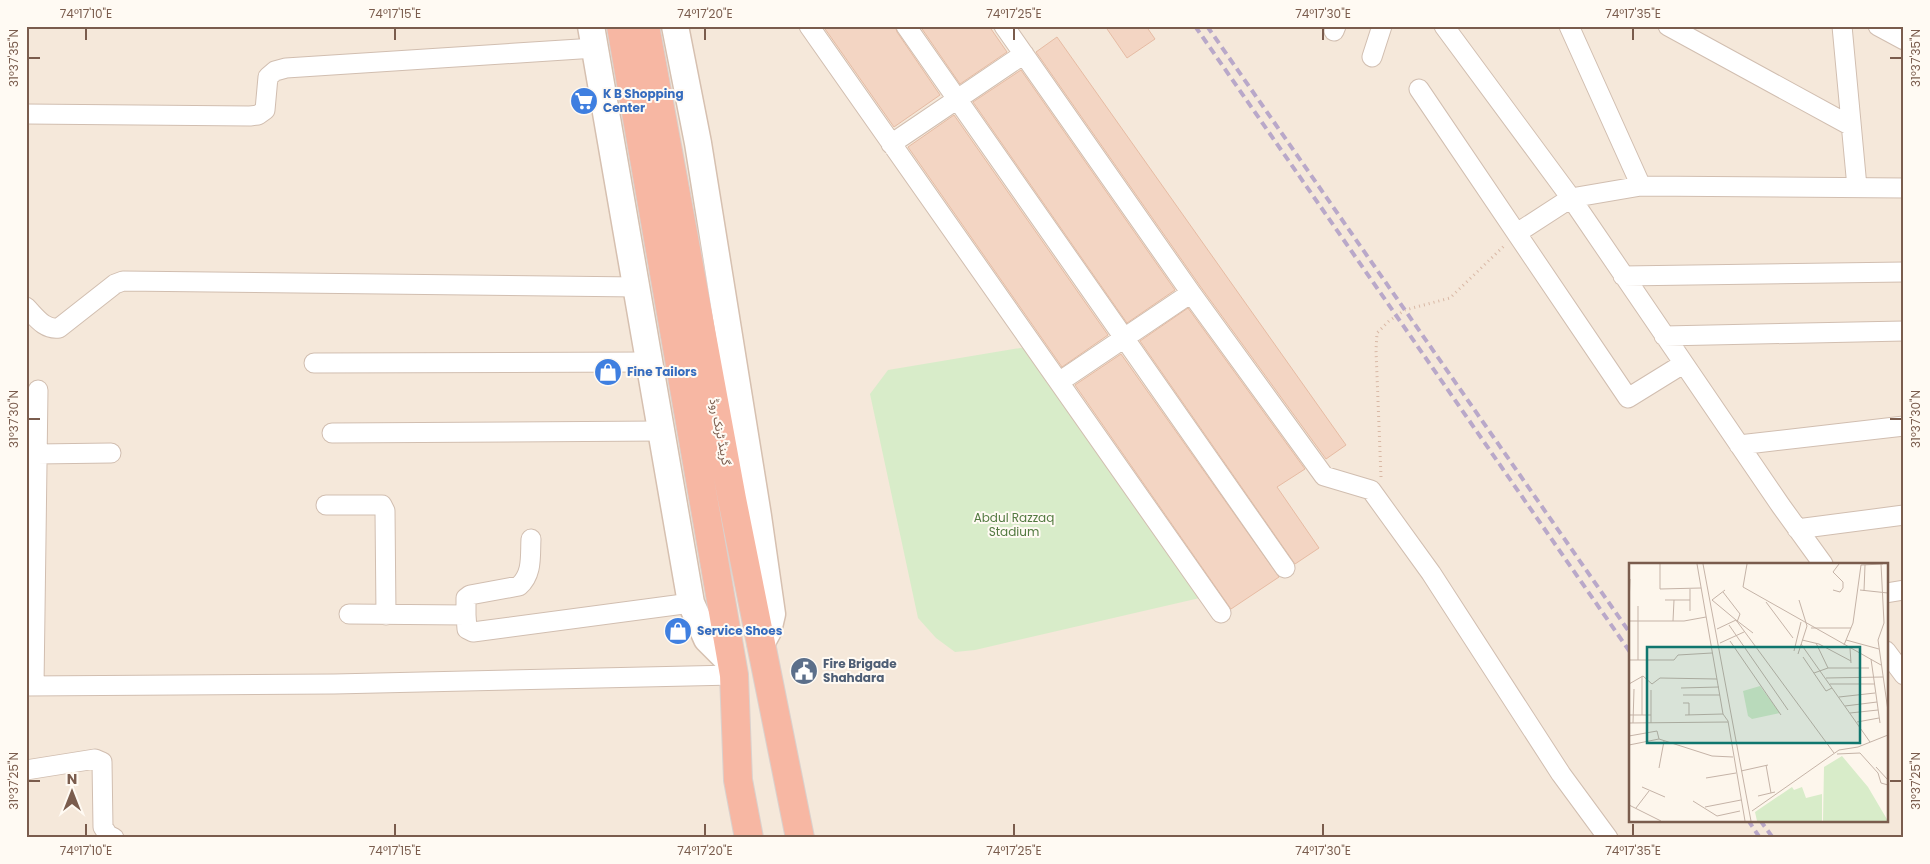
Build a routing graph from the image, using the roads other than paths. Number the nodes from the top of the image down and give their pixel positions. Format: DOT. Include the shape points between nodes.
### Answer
graph roads {
  1 [pos="621,26"];
  2 [pos="645,26"];
  3 [pos="675,26"];
  4 [pos="809,26"];
  5 [pos="906,26"];
  6 [pos="1004,26"];
  7 [pos="1382,26"];
  8 [pos="1444,26"];
  9 [pos="1569,26"];
  10 [pos="1668,26"];
  11 [pos="1842,26"];
  12 [pos="1878,26"];
  13 [pos="593,37"];
  14 [pos="1904,40"];
  15 [pos="1024,54"];
  16 [pos="1372,57"];
  17 [pos="1419,89"];
  18 [pos="957,99"];
  19 [pos="26,114"];
  20 [pos="1851,126"];
  21 [pos="891,144"];
  22 [pos="1641,186"];
  23 [pos="1857,187"];
  24 [pos="1904,188"];
  25 [pos="1570,198"];
  26 [pos="1517,233"];
  27 [pos="1904,272"];
  28 [pos="1623,276"];
  29 [pos="638,287"];
  30 [pos="1191,294"];
  31 [pos="26,307"];
  32 [pos="1904,331"];
  33 [pos="1664,336"];
  34 [pos="1124,338"];
  35 [pos="650,362"];
  36 [pos="314,364"];
  37 [pos="1683,364"];
  38 [pos="1059,382"];
  39 [pos="38,390"];
  40 [pos="1904,426"];
  41 [pos="662,431"];
  42 [pos="332,433"];
  43 [pos="1739,445"];
  44 [pos="111,453"];
  45 [pos="37,454"];
  46 [pos="326,505"];
  47 [pos="1904,515"];
  48 [pos="1798,528"];
  49 [pos="532,539"];
  50 [pos="1822,563"];
  51 [pos="1285,568"];
  52 [pos="1904,590"];
  53 [pos="1888,593"];
  54 [pos="691,603"];
  55 [pos="31,611"];
  56 [pos="1221,613"];
  57 [pos="349,614"];
  58 [pos="386,615"];
  59 [pos="466,616"];
  60 [pos="761,644"];
  61 [pos="1888,654"];
  62 [pos="733,669"];
  63 [pos="1904,675"];
  64 [pos="30,686"];
  65 [pos="26,770"];
  66 [pos="105,837"];
  67 [pos="749,838"];
  68 [pos="800,838"];
  69 [pos="1608,838"];
  1 -- 62 [label="highway"];
  2 -- 60 [label="highway, گرینڈ ٹرنک روڈ"];
  3 -- 60 [label="street" via="698,143 772,614"];
  4 -- 21 [label="street"];
  5 -- 18 [label="street"];
  6 -- 15 [label="street"];
  7 -- 16 [label="street"];
  8 -- 25 [label="street"];
  9 -- 22 [label="street"];
  10 -- 20 [label="street"];
  11 -- 20 [label="street"];
  12 -- 14 [label="street"];
  13 -- 19 [label="street" via="286,68 268,77 265,110 258,115"];
  13 -- 29 [label="street"];
  15 -- 18 [label="street"];
  15 -- 30 [label="street"];
  17 -- 26 [label="street"];
  18 -- 21 [label="street"];
  18 -- 34 [label="street"];
  20 -- 23 [label="street"];
  21 -- 38 [label="street"];
  22 -- 23 [label="street"];
  22 -- 25 [label="street"];
  23 -- 24 [label="street"];
  25 -- 26 [label="street"];
  25 -- 28 [label="street"];
  26 -- 37 [label="street" via="1628,398"];
  27 -- 28 [label="street"];
  28 -- 33 [label="street"];
  29 -- 31 [label="street" via="123,281 59,328 45,326"];
  29 -- 35 [label="street"];
  30 -- 34 [label="street"];
  30 -- 69 [label="street" via="1324,476 1371,490 1431,573 1561,774"];
  32 -- 33 [label="street"];
  33 -- 37 [label="street"];
  34 -- 38 [label="street"];
  34 -- 51 [label="street"];
  35 -- 36 [label="street"];
  35 -- 41 [label="street"];
  37 -- 43 [label="street"];
  38 -- 56 [label="street"];
  39 -- 45 [label="street"];
  40 -- 43 [label="street"];
  41 -- 42 [label="street"];
  41 -- 54 [label="street"];
  43 -- 48 [label="street"];
  44 -- 45 [label="street"];
  45 -- 55 [label="street"];
  46 -- 58 [label="street" via="382,505 385,510"];
  47 -- 48 [label="street"];
  48 -- 50 [label="street"];
  49 -- 59 [label="street" via="526,581 520,586 470,595 466,598"];
  52 -- 53 [label="street"];
  54 -- 59 [label="street" via="473,632 467,629"];
  54 -- 62 [label="street" via="707,639"];
  55 -- 64 [label="street"];
  57 -- 58 [label="street"];
  58 -- 59 [label="street"];
  60 -- 68 [label="highway, گرینڈ ٹرنک روڈ"];
  61 -- 63 [label="street"];
  62 -- 64 [label="street" via="334,684"];
  62 -- 67 [label="highway" via="738,780"];
  65 -- 66 [label="street" via="95,759 102,762"];
}
